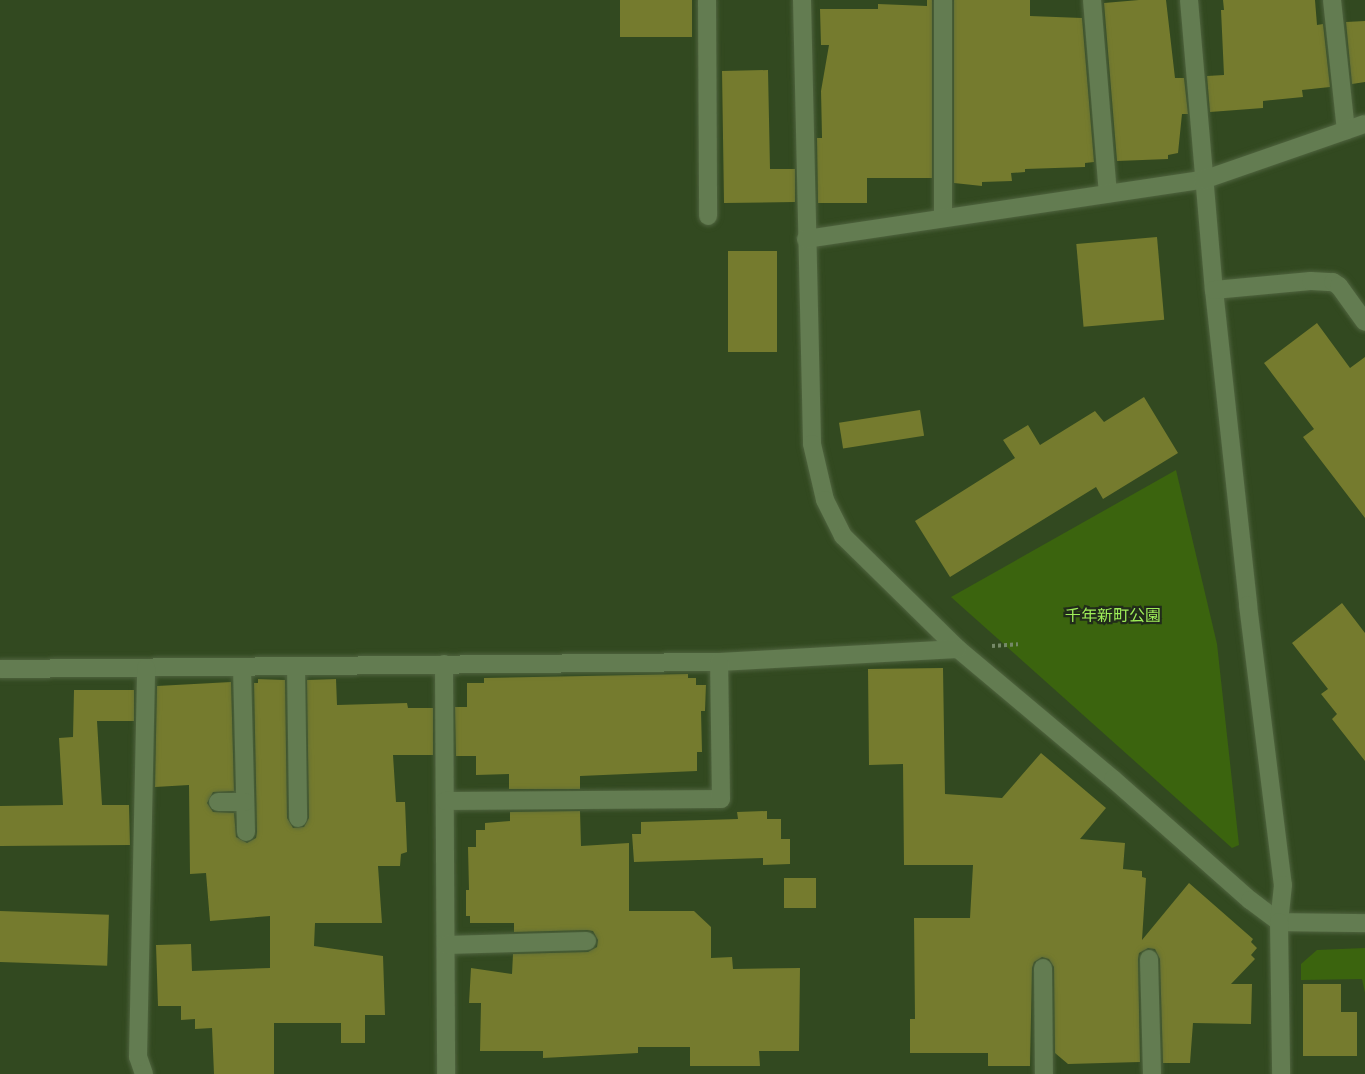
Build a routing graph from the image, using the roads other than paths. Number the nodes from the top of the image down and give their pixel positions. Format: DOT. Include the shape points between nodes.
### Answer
graph roads {
  1 [pos="707,0"];
  2 [pos="802,0"];
  3 [pos="943,0"];
  4 [pos="1092,0"];
  5 [pos="1189,0"];
  6 [pos="1332,0"];
  7 [pos="1365,124"];
  8 [pos="1346,130"];
  9 [pos="1203,180"];
  10 [pos="1108,193"];
  11 [pos="708,216"];
  12 [pos="943,217"];
  13 [pos="806,238"];
  14 [pos="1214,290"];
  15 [pos="1365,322"];
  16 [pos="958,649"];
  17 [pos="719,662"];
  18 [pos="444,664"];
  19 [pos="296,666"];
  20 [pos="242,667"];
  21 [pos="146,668"];
  22 [pos="0,669"];
  23 [pos="445,801"];
  24 [pos="218,802"];
  25 [pos="245,802"];
  26 [pos="298,818"];
  27 [pos="246,832"];
  28 [pos="1279,922"];
  29 [pos="1365,923"];
  30 [pos="586,941"];
  31 [pos="446,945"];
  32 [pos="1149,959"];
  33 [pos="1043,968"];
  34 [pos="144,1074"];
  35 [pos="446,1074"];
  36 [pos="1044,1074"];
  37 [pos="1152,1074"];
  38 [pos="1281,1074"];
  1 -- 11 [label="street"];
  2 -- 13 [label="street"];
  3 -- 12 [label="street"];
  4 -- 10 [label="street"];
  5 -- 9 [label="street"];
  6 -- 8 [label="street"];
  7 -- 8 [label="street"];
  8 -- 9 [label="street"];
  9 -- 10 [label="street"];
  9 -- 14 [label="street"];
  10 -- 12 [label="street"];
  12 -- 13 [label="street"];
  13 -- 16 [label="street" via="812,444 825,500 843,536"];
  14 -- 15 [label="street" via="1333,282"];
  14 -- 28 [label="street" via="1283,885"];
  16 -- 17 [label="street"];
  16 -- 28 [label="street"];
  17 -- 18 [label="street"];
  17 -- 23 [label="street" via="721,799"];
  18 -- 19 [label="street"];
  18 -- 23 [label="street"];
  19 -- 20 [label="street"];
  19 -- 26 [label="street"];
  20 -- 21 [label="street"];
  20 -- 25 [label="street"];
  21 -- 22 [label="street"];
  21 -- 34 [label="street" via="138,1057"];
  23 -- 31 [label="street"];
  24 -- 25 [label="street"];
  25 -- 27 [label="street"];
  28 -- 29 [label="street"];
  28 -- 38 [label="street"];
  30 -- 31 [label="street"];
  31 -- 35 [label="street"];
  32 -- 37 [label="street"];
  33 -- 36 [label="street"];
}
